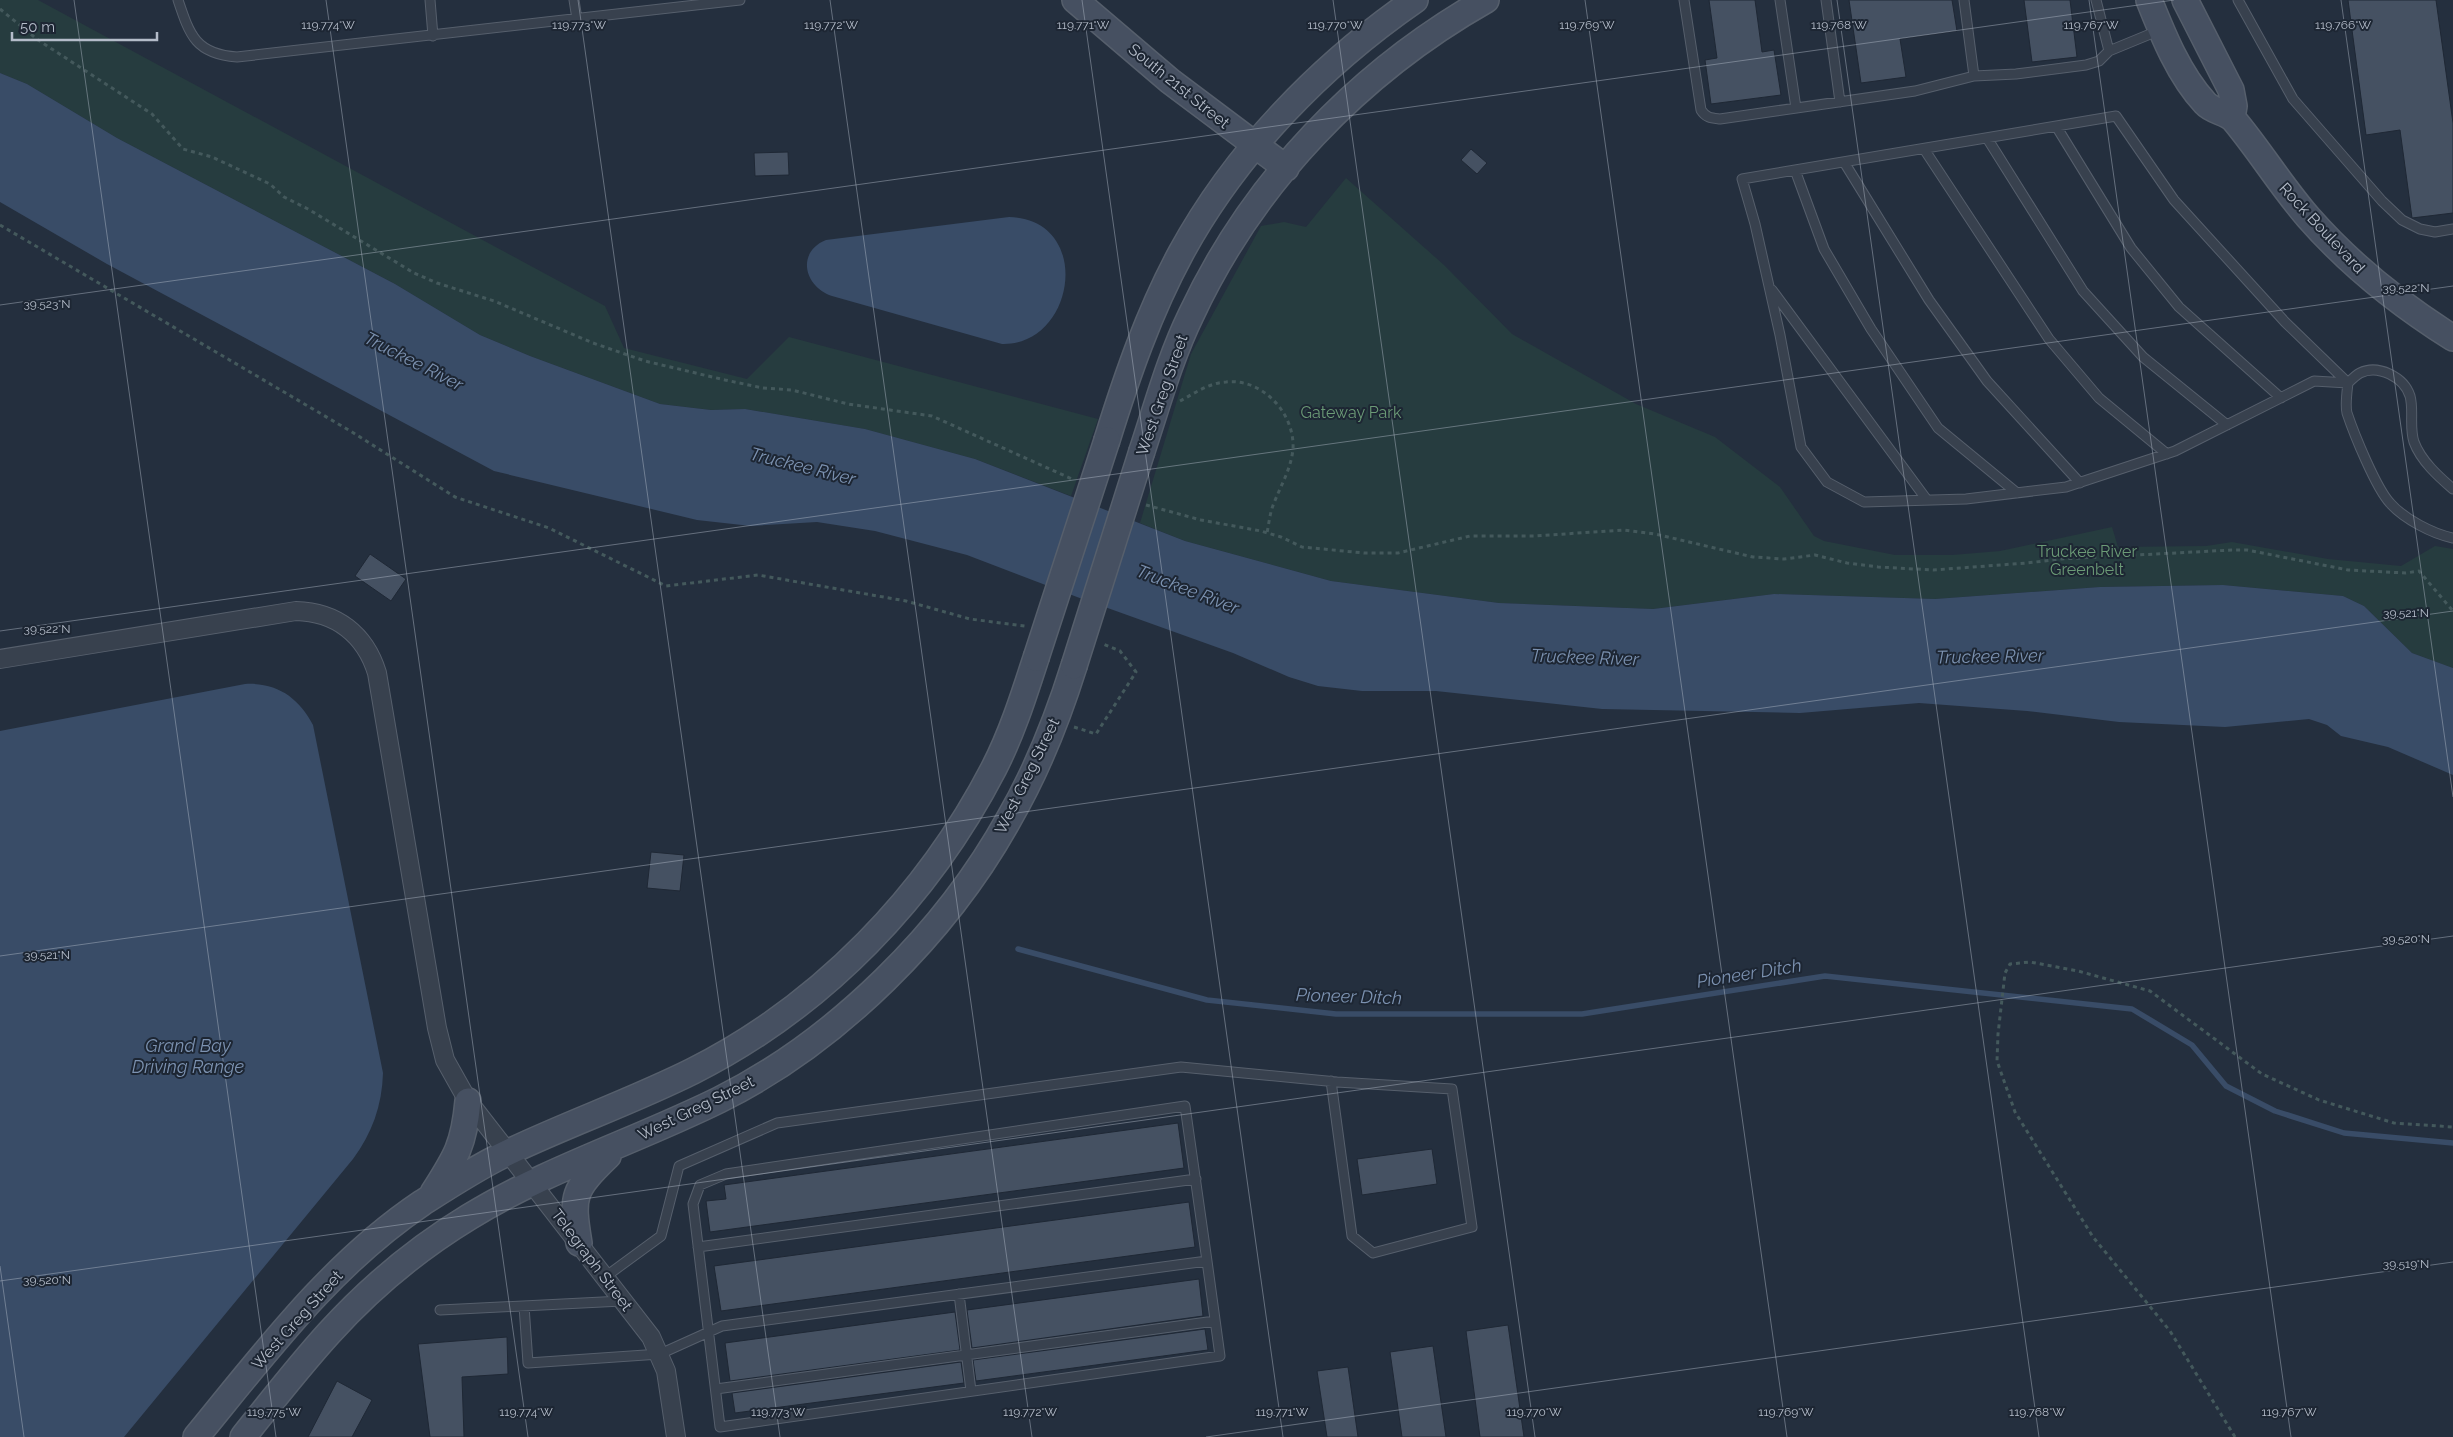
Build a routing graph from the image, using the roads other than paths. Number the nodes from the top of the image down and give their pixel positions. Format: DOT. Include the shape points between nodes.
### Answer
graph roads {
  1 [pos="178,0"];
  2 [pos="430,0"];
  3 [pos="574,0"];
  4 [pos="740,0"];
  5 [pos="1075,0"];
  6 [pos="1416,0"];
  7 [pos="1486,0"];
  8 [pos="1684,0"];
  9 [pos="1780,0"];
  10 [pos="1826,0"];
  11 [pos="1964,0"];
  12 [pos="2096,0"];
  13 [pos="2149,0"];
  14 [pos="2185,0"];
  15 [pos="2238,0"];
  16 [pos="577,18"];
  17 [pos="2162,29"];
  18 [pos="433,36"];
  19 [pos="2109,51"];
  20 [pos="1974,76"];
  21 [pos="1840,102"];
  22 [pos="1796,108"];
  23 [pos="2232,118"];
  24 [pos="2056,126"];
  25 [pos="1987,138"];
  26 [pos="1255,146"];
  27 [pos="1924,149"];
  28 [pos="1844,162"];
  29 [pos="1286,168"];
  30 [pos="1795,170"];
  31 [pos="2453,229"];
  32 [pos="1769,286"];
  33 [pos="2453,338"];
  34 [pos="2348,383"];
  35 [pos="2281,398"];
  36 [pos="2227,425"];
  37 [pos="2167,454"];
  38 [pos="2080,483"];
  39 [pos="2453,489"];
  40 [pos="2017,493"];
  41 [pos="1927,500"];
  42 [pos="2453,538"];
  43 [pos="0,659"];
  44 [pos="1331,1081"];
  45 [pos="468,1101"];
  46 [pos="622,1143"];
  47 [pos="508,1153"];
  48 [pos="1196,1179"];
  49 [pos="531,1182"];
  50 [pos="429,1199"];
  51 [pos="579,1243"];
  52 [pos="698,1248"];
  53 [pos="1206,1261"];
  54 [pos="605,1277"];
  55 [pos="959,1294"];
  56 [pos="623,1301"];
  57 [pos="524,1306"];
  58 [pos="440,1310"];
  59 [pos="1215,1321"];
  60 [pos="709,1332"];
  61 [pos="660,1354"];
  62 [pos="967,1355"];
  63 [pos="716,1389"];
  64 [pos="972,1391"];
  65 [pos="196,1437"];
  66 [pos="243,1437"];
  67 [pos="676,1437"];
  1 -- 18 [label="lane" via="187,28 197,44 223,56 237,58"];
  2 -- 18 [label="lane"];
  3 -- 16 [label="lane"];
  4 -- 16 [label="lane"];
  5 -- 26 [label="main road, South 21st Street"];
  6 -- 26 [label="main road, West Greg Street" via="1333,64"];
  7 -- 29 [label="main road, West Greg Street" via="1431,34 1372,79 1310,138"];
  8 -- 22 [label="lane" via="1704,115 1720,119"];
  9 -- 22 [label="lane"];
  10 -- 21 [label="lane"];
  11 -- 20 [label="lane"];
  12 -- 19 [label="lane"];
  13 -- 17 [label="main road, Rock Boulevard"];
  14 -- 23 [label="main road" via="2231,90"];
  15 -- 31 [label="lane" via="2293,99 2382,201 2402,220 2420,229 2434,232"];
  16 -- 18 [label="lane"];
  17 -- 19 [label="lane"];
  17 -- 23 [label="main road, Rock Boulevard" via="2194,90 2207,105"];
  19 -- 20 [label="lane" via="2099,61 2086,65"];
  20 -- 21 [label="lane" via="1915,91"];
  21 -- 22 [label="lane"];
  23 -- 33 [label="main road, Rock Boulevard" via="2285,190 2348,259 2393,298"];
  24 -- 25 [label="lane"];
  24 -- 34 [label="lane" via="2116,116 2174,200 2279,315"];
  24 -- 35 [label="lane" via="2131,248 2179,307"];
  25 -- 27 [label="lane"];
  25 -- 36 [label="lane" via="2083,291 2143,358"];
  26 -- 29 [label="main road, South 21st Street"];
  26 -- 47 [label="main road, West Greg Street, bridge" via="1201,220 1165,285 1137,349 1009,734 956,834 898,910 838,971 767,1027 692,1072"];
  27 -- 28 [label="lane"];
  27 -- 37 [label="lane" via="2048,339 2099,398"];
  28 -- 30 [label="lane"];
  28 -- 38 [label="lane" via="1929,300 1987,381"];
  29 -- 46 [label="main road, West Greg Street, bridge" via="1246,218 1206,284 1176,351 1053,724 1011,817 985,859 903,960 860,1001 789,1058 722,1098"];
  30 -- 32 [label="lane" via="1742,179"];
  30 -- 40 [label="lane" via="1824,249 1871,329 1938,428"];
  32 -- 41 [label="lane"];
  32 -- 41 [label="lane" via="1801,447 1827,482 1864,502"];
  34 -- 35 [label="lane" via="2314,381"];
  34 -- 39 [label="lane" via="2359,373 2373,370 2389,373 2403,384 2410,396 2414,443 2435,474"];
  34 -- 42 [label="lane" via="2347,412 2371,472 2389,503 2407,517"];
  35 -- 36 [label="lane"];
  36 -- 37 [label="lane"];
  37 -- 38 [label="lane"];
  38 -- 40 [label="lane"];
  40 -- 41 [label="lane"];
  43 -- 45 [label="street, Telegraph Street" via="296,611 335,619 357,636 373,660 377,673 440,1044 451,1075"];
  44 -- 44 [label="lane" via="1452,1089 1472,1227 1374,1253 1352,1236"];
  44 -- 54 [label="lane" via="1181,1067 777,1123 679,1166 661,1236"];
  45 -- 47 [label="street, Telegraph Street"];
  45 -- 50 [label="main road" via="461,1146"];
  46 -- 49 [label="main road, West Greg Street"];
  46 -- 51 [label="main road" via="585,1178 577,1191 574,1211"];
  47 -- 49 [label="street, Telegraph Street"];
  47 -- 50 [label="main road, West Greg Street"];
  48 -- 52 [label="lane"];
  48 -- 52 [label="lane" via="1185,1106 726,1174 700,1185 692,1204"];
  48 -- 53 [label="lane"];
  49 -- 51 [label="street, Telegraph Street"];
  49 -- 66 [label="main road, West Greg Street" via="467,1218 376,1287 328,1334"];
  50 -- 65 [label="main road, West Greg Street" via="392,1225 309,1301"];
  51 -- 54 [label="street, Telegraph Street"];
  52 -- 60 [label="lane"];
  53 -- 55 [label="lane"];
  53 -- 59 [label="lane"];
  54 -- 56 [label="street, Telegraph Street"];
  55 -- 60 [label="lane" via="722,1326"];
  55 -- 62 [label="lane"];
  56 -- 57 [label="lane"];
  56 -- 61 [label="street, Telegraph Street"];
  57 -- 58 [label="lane"];
  57 -- 61 [label="lane" via="528,1363"];
  59 -- 62 [label="lane"];
  59 -- 64 [label="lane" via="1220,1356"];
  60 -- 61 [label="lane"];
  60 -- 63 [label="lane"];
  61 -- 67 [label="street, Telegraph Street" via="666,1371"];
  62 -- 63 [label="lane"];
  62 -- 64 [label="lane"];
  63 -- 64 [label="lane" via="720,1427"];
}
